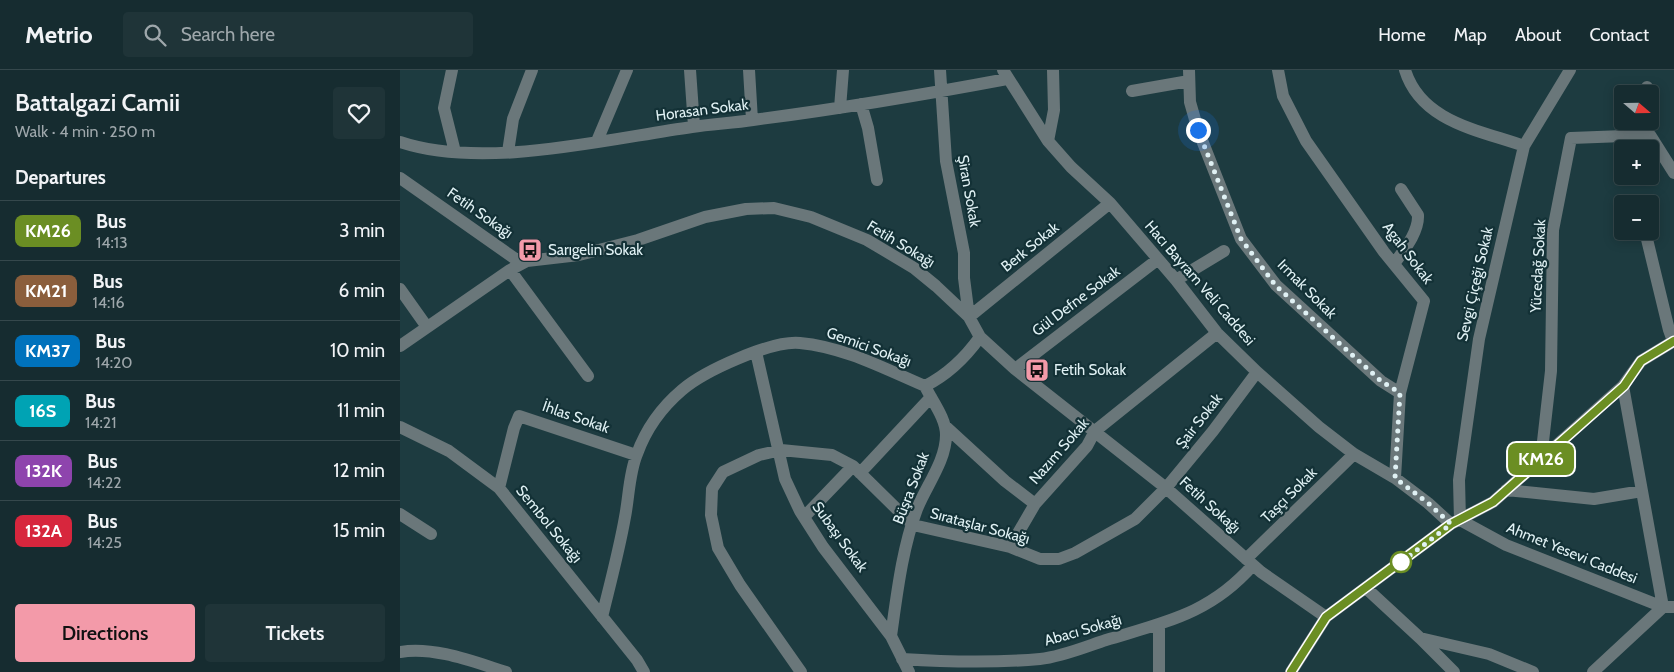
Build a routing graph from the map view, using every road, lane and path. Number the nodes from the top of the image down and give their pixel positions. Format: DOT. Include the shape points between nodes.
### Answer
graph roads {
  1 [pos="452,70"];
  2 [pos="532,70"];
  3 [pos="627,70"];
  4 [pos="690,70"];
  5 [pos="749,70"];
  6 [pos="843,70"];
  7 [pos="940,70"];
  8 [pos="1053,70"];
  9 [pos="1278,70"];
  10 [pos="1406,70"];
  11 [pos="1565,72"];
  12 [pos="1005,74"];
  13 [pos="1189,76"];
  14 [pos="942,91"];
  15 [pos="1132,91"];
  16 [pos="861,104"];
  17 [pos="840,108"];
  18 [pos="752,120"];
  19 [pos="694,126"];
  20 [pos="1645,130"];
  21 [pos="1645,135"];
  22 [pos="597,141"];
  23 [pos="1048,141"];
  24 [pos="400,142"];
  25 [pos="1524,146"];
  26 [pos="456,152"];
  27 [pos="508,152"];
  28 [pos="1672,165"];
  29 [pos="400,178"];
  30 [pos="877,180"];
  31 [pos="1401,189"];
  32 [pos="1110,203"];
  33 [pos="1647,240"];
  34 [pos="1224,251"];
  35 [pos="1157,260"];
  36 [pos="527,261"];
  37 [pos="1394,264"];
  38 [pos="510,270"];
  39 [pos="1176,280"];
  40 [pos="400,289"];
  41 [pos="969,317"];
  42 [pos="427,328"];
  43 [pos="1217,333"];
  44 [pos="980,337"];
  45 [pos="1674,341"];
  46 [pos="400,346"];
  47 [pos="756,352"];
  48 [pos="1015,369"];
  49 [pos="1256,372"];
  50 [pos="588,376"];
  51 [pos="1624,386"];
  52 [pos="928,392"];
  53 [pos="1400,393"];
  54 [pos="945,426"];
  55 [pos="400,427"];
  56 [pos="1096,431"];
  57 [pos="777,451"];
  58 [pos="1354,454"];
  59 [pos="636,455"];
  60 [pos="1541,459"];
  61 [pos="856,470"];
  62 [pos="1395,478"];
  63 [pos="499,488"];
  64 [pos="1166,488"];
  65 [pos="1506,490"];
  66 [pos="1642,491"];
  67 [pos="1035,504"];
  68 [pos="400,514"];
  69 [pos="804,517"];
  70 [pos="1456,522"];
  71 [pos="913,525"];
  72 [pos="431,534"];
  73 [pos="1010,547"];
  74 [pos="1250,562"];
  75 [pos="1367,589"];
  76 [pos="1668,607"];
  77 [pos="602,617"];
  78 [pos="1326,617"];
  79 [pos="1159,624"];
  80 [pos="891,636"];
  81 [pos="1420,638"];
  82 [pos="400,652"];
  83 [pos="902,659"];
  84 [pos="1295,670"];
  85 [pos="506,672"];
  86 [pos="644,672"];
  87 [pos="801,672"];
  88 [pos="909,672"];
  89 [pos="1160,672"];
  90 [pos="1454,672"];
  91 [pos="1533,672"];
  92 [pos="1593,672"];
  1 -- 26 [label="street" via="444,108"];
  2 -- 27 [label="street" via="513,119"];
  3 -- 22 [label="street"];
  4 -- 19 [label="street"];
  5 -- 18 [label="street"];
  6 -- 17 [label="street"];
  7 -- 14 [label="street, Şiran Sokak"];
  8 -- 23 [label="street" via="1054,110"];
  9 -- 37 [label="street, Agah Sokak" via="1283,96 1306,141"];
  10 -- 25 [label="street" via="1417,95 1444,118"];
  11 -- 25 [label="street, Sevgi Çiçeği Sokak"];
  12 -- 14 [label="street, Horasan Sokak"];
  12 -- 23 [label="street, Hacı Bayram Veli Caddesi"];
  13 -- 15 [label="street"];
  13 -- 53 [label="street, Irmak Sokak" via="1190,102 1198,130 1241,239 1276,286 1381,381"];
  14 -- 16 [label="street, Horasan Sokak"];
  14 -- 41 [label="street, Şiran Sokak" via="946,161 964,253"];
  16 -- 17 [label="street, Horasan Sokak"];
  16 -- 30 [label="street"];
  17 -- 18 [label="street, Horasan Sokak"];
  18 -- 19 [label="street, Horasan Sokak"];
  19 -- 22 [label="street, Horasan Sokak"];
  20 -- 21 [label="street"];
  21 -- 28 [label="street" via="1650,135"];
  21 -- 60 [label="street, Yücedağ Sokak" via="1571,138 1553,230 1551,371"];
  22 -- 27 [label="street, Horasan Sokak"];
  23 -- 32 [label="street, Hacı Bayram Veli Caddesi"];
  24 -- 26 [label="street, Horasan Sokak" via="420,149"];
  25 -- 70 [label="street, Sevgi Çiçeği Sokak" via="1479,339"];
  26 -- 27 [label="street, Horasan Sokak"];
  29 -- 36 [label="street, Fetih Sokağı" via="514,258"];
  31 -- 37 [label="street" via="1418,219"];
  32 -- 35 [label="street, Hacı Bayram Veli Caddesi"];
  32 -- 41 [label="street, Berk Sokak"];
  33 -- 45 [label="street" via="1668,330"];
  34 -- 39 [label="street"];
  35 -- 39 [label="street, Hacı Bayram Veli Caddesi"];
  35 -- 48 [label="street, Gül Defne Sokak"];
  36 -- 38 [label="street"];
  36 -- 41 [label="street, Fetih Sokağı" via="579,255 638,240 705,217 746,209 774,208 811,217 867,240 914,268"];
  37 -- 53 [label="street, Agah Sokak" via="1424,301"];
  38 -- 42 [label="street"];
  38 -- 50 [label="street"];
  39 -- 43 [label="street, Hacı Bayram Veli Caddesi"];
  40 -- 42 [label="street"];
  41 -- 44 [label="street, Fetih Sokağı"];
  42 -- 46 [label="street"];
  43 -- 49 [label="street, Hacı Bayram Veli Caddesi"];
  43 -- 56 [label="street, Nazım Sokak"];
  44 -- 48 [label="street, Fetih Sokağı"];
  44 -- 52 [label="street"];
  45 -- 51 [label="street" via="1641,361"];
  47 -- 52 [label="street, Gemici Sokağı" via="798,343 822,346 875,364"];
  47 -- 57 [label="street, Subaşı Sokak"];
  47 -- 59 [label="street, Gemici Sokağı" via="683,389 655,419"];
  48 -- 56 [label="street, Fetih Sokağı"];
  49 -- 58 [label="street, Hacı Bayram Veli Caddesi"];
  49 -- 64 [label="street, Şair Sokak"];
  51 -- 60 [label="street"];
  51 -- 66 [label="street"];
  52 -- 54 [label="street"];
  52 -- 61 [label="street"];
  53 -- 62 [label="street, Agah Sokak"];
  54 -- 67 [label="street"];
  54 -- 71 [label="street, Büşra Sokak" via="942,453"];
  55 -- 63 [label="street, Sembol Sokağı" via="449,451"];
  56 -- 64 [label="street, Fetih Sokağı"];
  56 -- 67 [label="street, Nazım Sokak" via="1087,446"];
  57 -- 61 [label="street, Sırataşlar Sokağı" via="832,455"];
  57 -- 69 [label="street, Subaşı Sokak" via="785,479"];
  57 -- 87 [label="street, Sırataşlar Sokağı" via="759,455 723,472 712,489 711,515 718,548"];
  58 -- 62 [label="street, Hacı Bayram Veli Caddesi"];
  58 -- 74 [label="street, Taşçı Sokak"];
  59 -- 63 [label="street, İhlas Sokak" via="519,416"];
  59 -- 77 [label="street, Gemici Sokağı" via="625,520"];
  60 -- 65 [label="street"];
  61 -- 69 [label="street"];
  61 -- 71 [label="street, Sırataşlar Sokağı"];
  62 -- 70 [label="street, Hacı Bayram Veli Caddesi"];
  63 -- 77 [label="street, Sembol Sokağı"];
  64 -- 73 [label="street, Sırataşlar Sokağı" via="1135,519 1075,553 1059,559 1040,559"];
  64 -- 74 [label="street, Fetih Sokağı"];
  65 -- 66 [label="street" via="1594,499"];
  65 -- 70 [label="street" via="1493,502"];
  66 -- 76 [label="street"];
  67 -- 73 [label="street, Nazım Sokak"];
  68 -- 72 [label="street"];
  69 -- 80 [label="street, Subaşı Sokak" via="822,546"];
  70 -- 75 [label="street"];
  70 -- 76 [label="street, Ahmet Yesevi Caddesi" via="1506,545"];
  71 -- 73 [label="street, Sırataşlar Sokağı"];
  71 -- 80 [label="street, Büşra Sokak"];
  74 -- 78 [label="street, Fetih Sokağı"];
  74 -- 79 [label="street, Abacı Sokağı" via="1235,585 1214,600 1189,614"];
  75 -- 78 [label="street"];
  75 -- 81 [label="street"];
  76 -- 92 [label="street"];
  77 -- 86 [label="street, Sembol Sokağı"];
  78 -- 84 [label="street"];
  79 -- 83 [label="street, Abacı Sokağı" via="1042,659 955,663"];
  79 -- 89 [label="street"];
  80 -- 83 [label="street, Subaşı Sokak"];
  81 -- 90 [label="street"];
  81 -- 91 [label="street" via="1489,654"];
  82 -- 85 [label="street" via="432,653"];
  83 -- 88 [label="street, Subaşı Sokak"];
}
